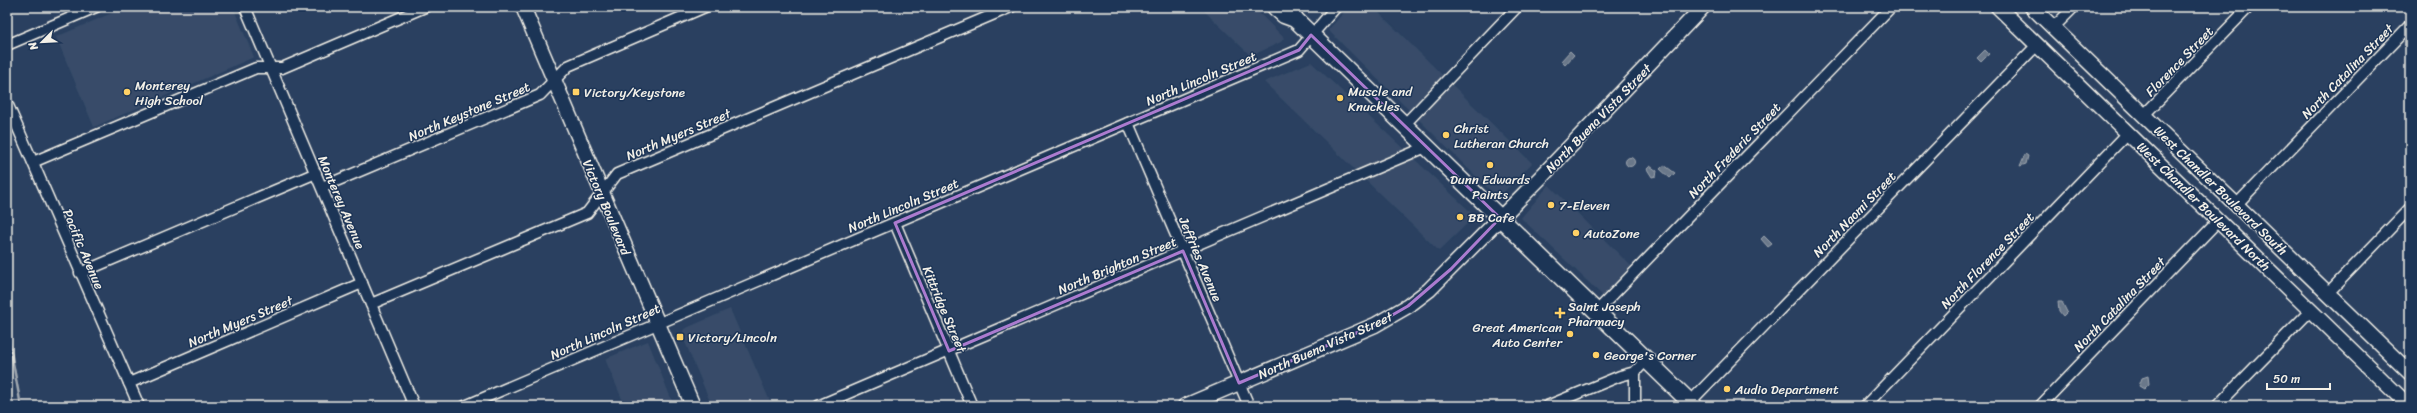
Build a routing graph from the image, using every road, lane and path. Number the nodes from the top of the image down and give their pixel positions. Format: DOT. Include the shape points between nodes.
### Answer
graph roads {
  1 [pos="96,7"];
  2 [pos="245,7"];
  3 [pos="425,7"];
  4 [pos="523,7"];
  5 [pos="705,7"];
  6 [pos="1011,7"];
  7 [pos="1275,7"];
  8 [pos="1336,7"];
  9 [pos="1517,7"];
  10 [pos="1703,7"];
  11 [pos="1891,7"];
  12 [pos="1998,7"];
  13 [pos="2032,7"];
  14 [pos="2074,7"];
  15 [pos="2249,7"];
  16 [pos="1292,13"];
  17 [pos="2410,25"];
  18 [pos="2053,28"];
  19 [pos="1311,35"];
  20 [pos="7,45"];
  21 [pos="2036,45"];
  22 [pos="271,67"];
  23 [pos="554,80"];
  24 [pos="7,103"];
  25 [pos="2144,115"];
  26 [pos="1128,123"];
  27 [pos="1404,125"];
  28 [pos="2128,133"];
  29 [pos="1426,147"];
  30 [pos="33,162"];
  31 [pos="316,173"];
  32 [pos="322,187"];
  33 [pos="602,194"];
  34 [pos="2236,204"];
  35 [pos="2410,208"];
  36 [pos="1500,218"];
  37 [pos="2218,221"];
  38 [pos="895,223"];
  39 [pos="1183,251"];
  40 [pos="80,272"];
  41 [pos="362,283"];
  42 [pos="2328,293"];
  43 [pos="371,304"];
  44 [pos="2311,310"];
  45 [pos="1597,311"];
  46 [pos="657,322"];
  47 [pos="949,351"];
  48 [pos="1641,366"];
  49 [pos="2410,373"];
  50 [pos="129,383"];
  51 [pos="1239,383"];
  52 [pos="1692,404"];
  53 [pos="2403,404"];
  54 [pos="138,406"];
  55 [pos="414,406"];
  56 [pos="465,406"];
  57 [pos="693,406"];
  58 [pos="818,406"];
  59 [pos="972,406"];
  60 [pos="1185,406"];
  61 [pos="1249,406"];
  62 [pos="1547,406"];
  63 [pos="1635,406"];
  64 [pos="1865,406"];
  65 [pos="2040,406"];
  66 [pos="2217,406"];
  1 -- 20 [label="street"];
  2 -- 22 [label="street, Monterey Avenue"];
  3 -- 22 [label="street" via="285,66"];
  4 -- 23 [label="main road, Victory Boulevard"];
  5 -- 23 [label="street, North Keystone Street" via="568,66"];
  6 -- 33 [label="street, North Myers Street" via="617,174"];
  7 -- 16 [label="main road" via="1284,15"];
  8 -- 19 [label="street, North Lincoln Street"];
  9 -- 27 [label="street"];
  10 -- 36 [label="main road, North Buena Vista Street"];
  11 -- 45 [label="street, North Frederic Street"];
  12 -- 21 [label="main road, West Chandler Boulevard North"];
  13 -- 18 [label="main road, West Chandler Boulevard South"];
  14 -- 18 [label="street"];
  15 -- 25 [label="street, Florence Street"];
  16 -- 19 [label="main road"];
  17 -- 34 [label="street, North Catalina Street"];
  18 -- 25 [label="main road, West Chandler Boulevard South"];
  19 -- 26 [label="street, North Lincoln Street" via="1299,50"];
  19 -- 27 [label="main road"];
  21 -- 28 [label="main road, West Chandler Boulevard North"];
  21 -- 52 [label="street, North Naomi Street"];
  22 -- 30 [label="street" via="256,68"];
  22 -- 31 [label="street, Monterey Avenue"];
  23 -- 32 [label="street, North Keystone Street" via="540,95"];
  23 -- 33 [label="main road, Victory Boulevard"];
  24 -- 30 [label="street, Pacific Avenue"];
  25 -- 34 [label="main road, West Chandler Boulevard South"];
  26 -- 38 [label="street, North Lincoln Street"];
  26 -- 39 [label="street, Jeffries Avenue"];
  27 -- 29 [label="main road"];
  28 -- 37 [label="main road, West Chandler Boulevard North"];
  28 -- 64 [label="street, North Florence Street"];
  29 -- 36 [label="main road"];
  29 -- 39 [label="street, North Brighton Street"];
  30 -- 40 [label="street, Pacific Avenue"];
  31 -- 32 [label="street, Monterey Avenue"];
  31 -- 40 [label="street"];
  32 -- 41 [label="street, Monterey Avenue"];
  33 -- 43 [label="street, North Myers Street" via="586,213"];
  33 -- 46 [label="main road, Victory Boulevard"];
  34 -- 42 [label="main road, West Chandler Boulevard South"];
  35 -- 42 [label="street"];
  36 -- 45 [label="main road"];
  36 -- 51 [label="main road, North Buena Vista Street" via="1452,268 1408,306 1375,325"];
  37 -- 44 [label="main road, West Chandler Boulevard North"];
  37 -- 65 [label="street, North Catalina Street"];
  38 -- 46 [label="street, North Lincoln Street"];
  38 -- 47 [label="street, Kittridge Street"];
  39 -- 47 [label="street, North Brighton Street"];
  39 -- 51 [label="street, Jeffries Avenue"];
  40 -- 50 [label="street, Pacific Avenue"];
  41 -- 43 [label="street, Monterey Avenue"];
  41 -- 50 [label="street, North Myers Street"];
  42 -- 49 [label="main road, West Chandler Boulevard South"];
  43 -- 55 [label="street, Monterey Avenue"];
  44 -- 53 [label="main road, West Chandler Boulevard North"];
  44 -- 66 [label="street"];
  45 -- 48 [label="main road"];
  46 -- 56 [label="street, North Lincoln Street"];
  46 -- 57 [label="main road, Victory Boulevard"];
  47 -- 58 [label="street, North Brighton Street"];
  47 -- 59 [label="street, Kittridge Street"];
  48 -- 52 [label="main road"];
  48 -- 62 [label="street"];
  48 -- 63 [label="street"];
  50 -- 54 [label="street, Pacific Avenue"];
  51 -- 60 [label="main road, North Buena Vista Street"];
  51 -- 61 [label="street, Jeffries Avenue"];
}
